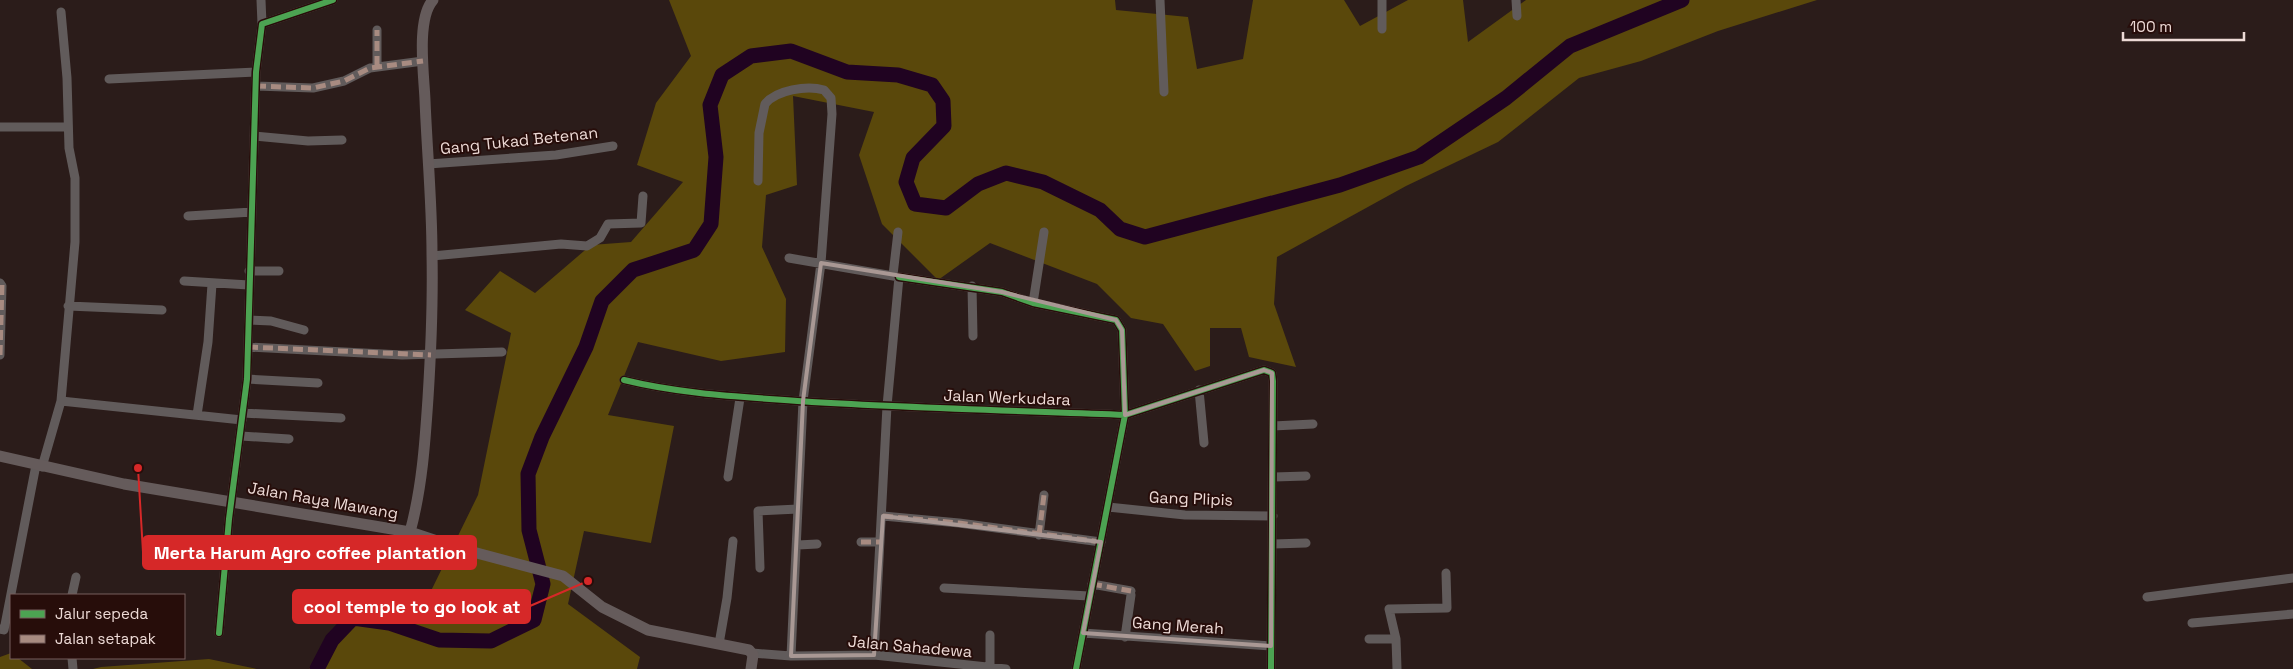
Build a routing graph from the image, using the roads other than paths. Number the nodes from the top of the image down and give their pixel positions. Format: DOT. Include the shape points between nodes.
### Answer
graph roads {
  1 [pos="261,0"];
  2 [pos="333,0"];
  3 [pos="432,0"];
  4 [pos="1160,0"];
  5 [pos="1382,0"];
  6 [pos="1516,0"];
  7 [pos="60,12"];
  8 [pos="1517,16"];
  9 [pos="262,24"];
  10 [pos="1382,29"];
  11 [pos="377,30"];
  12 [pos="423,61"];
  13 [pos="377,66"];
  14 [pos="256,72"];
  15 [pos="109,79"];
  16 [pos="256,86"];
  17 [pos="1164,92"];
  18 [pos="0,127"];
  19 [pos="68,127"];
  20 [pos="254,136"];
  21 [pos="342,140"];
  22 [pos="613,146"];
  23 [pos="428,164"];
  24 [pos="758,181"];
  25 [pos="643,196"];
  26 [pos="252,212"];
  27 [pos="188,216"];
  28 [pos="898,232"];
  29 [pos="1044,232"];
  30 [pos="432,256"];
  31 [pos="789,258"];
  32 [pos="822,263"];
  33 [pos="249,271"];
  34 [pos="279,271"];
  35 [pos="896,276"];
  36 [pos="184,281"];
  37 [pos="0,283"];
  38 [pos="212,284"];
  39 [pos="249,285"];
  40 [pos="972,286"];
  41 [pos="1033,302"];
  42 [pos="68,306"];
  43 [pos="162,310"];
  44 [pos="249,320"];
  45 [pos="304,330"];
  46 [pos="973,336"];
  47 [pos="248,347"];
  48 [pos="502,352"];
  49 [pos="0,355"];
  50 [pos="431,355"];
  51 [pos="247,379"];
  52 [pos="624,380"];
  53 [pos="318,383"];
  54 [pos="1199,390"];
  55 [pos="740,398"];
  56 [pos="61,401"];
  57 [pos="803,401"];
  58 [pos="887,406"];
  59 [pos="197,415"];
  60 [pos="1125,415"];
  61 [pos="243,416"];
  62 [pos="342,418"];
  63 [pos="1313,424"];
  64 [pos="1273,426"];
  65 [pos="241,436"];
  66 [pos="289,439"];
  67 [pos="1204,443"];
  68 [pos="0,456"];
  69 [pos="39,466"];
  70 [pos="1306,476"];
  71 [pos="728,477"];
  72 [pos="1274,477"];
  73 [pos="1044,495"];
  74 [pos="231,500"];
  75 [pos="1108,507"];
  76 [pos="798,509"];
  77 [pos="882,516"];
  78 [pos="1273,516"];
  79 [pos="410,532"];
  80 [pos="1039,535"];
  81 [pos="733,541"];
  82 [pos="861,542"];
  83 [pos="880,542"];
  84 [pos="1101,542"];
  85 [pos="1306,543"];
  86 [pos="817,544"];
  87 [pos="1273,544"];
  88 [pos="798,545"];
  89 [pos="760,568"];
  90 [pos="1446,573"];
  91 [pos="76,577"];
  92 [pos="2293,578"];
  93 [pos="1092,584"];
  94 [pos="944,588"];
  95 [pos="12,594"];
  96 [pos="72,594"];
  97 [pos="1089,596"];
  98 [pos="2147,597"];
  99 [pos="10,606"];
  100 [pos="2293,614"];
  101 [pos="2192,622"];
  102 [pos="5,630"];
  103 [pos="1083,633"];
  104 [pos="219,634"];
  105 [pos="990,635"];
  106 [pos="1125,637"];
  107 [pos="1369,639"];
  108 [pos="1396,639"];
  109 [pos="718,644"];
  110 [pos="1271,646"];
  111 [pos="752,654"];
  112 [pos="791,656"];
  113 [pos="874,656"];
  114 [pos="920,665"];
  115 [pos="990,668"];
  116 [pos="752,669"];
  117 [pos="1006,669"];
  118 [pos="1076,669"];
  119 [pos="1271,669"];
  120 [pos="1398,669"];
  1 -- 9 [label="street"];
  2 -- 9 [label="street"];
  3 -- 12 [label="main road" via="424,17"];
  4 -- 17 [label="street"];
  5 -- 10 [label="street"];
  6 -- 8 [label="street"];
  7 -- 19 [label="street"];
  9 -- 14 [label="street"];
  11 -- 13 [label="street"];
  12 -- 13 [label="street"];
  12 -- 23 [label="main road"];
  13 -- 16 [label="street" via="344,81 313,88"];
  14 -- 15 [label="street"];
  14 -- 16 [label="street"];
  16 -- 20 [label="street"];
  18 -- 19 [label="street"];
  19 -- 42 [label="street" via="75,178 75,242"];
  20 -- 21 [label="street" via="308,141"];
  20 -- 26 [label="street"];
  22 -- 23 [label="street, Gang Tukad Betenan" via="556,155"];
  23 -- 30 [label="main road"];
  24 -- 32 [label="street" via="759,133 765,104 780,93 824,90 831,98 832,114"];
  25 -- 30 [label="street" via="641,223 608,224 600,238 587,246 561,244"];
  26 -- 27 [label="street"];
  26 -- 33 [label="street"];
  28 -- 35 [label="street"];
  29 -- 41 [label="street"];
  30 -- 50 [label="main road"];
  31 -- 32 [label="street"];
  32 -- 35 [label="street"];
  32 -- 57 [label="street"];
  33 -- 34 [label="street"];
  33 -- 39 [label="street"];
  35 -- 40 [label="street"];
  35 -- 58 [label="street"];
  36 -- 38 [label="street"];
  37 -- 49 [label="street"];
  38 -- 39 [label="street"];
  38 -- 59 [label="street" via="208,342"];
  39 -- 44 [label="street"];
  40 -- 41 [label="street"];
  40 -- 46 [label="street"];
  41 -- 60 [label="street" via="1116,320 1122,330"];
  42 -- 43 [label="street"];
  42 -- 56 [label="street"];
  44 -- 45 [label="street" via="271,321"];
  44 -- 47 [label="street"];
  47 -- 50 [label="street"];
  47 -- 51 [label="street"];
  48 -- 50 [label="street"];
  50 -- 79 [label="main road" via="425,451"];
  51 -- 53 [label="street"];
  51 -- 61 [label="street"];
  52 -- 55 [label="street, Jalan Werkudara" via="657,388"];
  54 -- 60 [label="street"];
  54 -- 64 [label="street" via="1264,370 1270,371 1273,377"];
  54 -- 67 [label="street"];
  55 -- 57 [label="street, Jalan Werkudara"];
  55 -- 71 [label="street"];
  56 -- 59 [label="street"];
  56 -- 69 [label="street"];
  57 -- 58 [label="street, Jalan Werkudara"];
  57 -- 76 [label="street"];
  58 -- 60 [label="street, Jalan Werkudara"];
  58 -- 77 [label="street"];
  59 -- 61 [label="street"];
  60 -- 75 [label="street"];
  61 -- 62 [label="street"];
  61 -- 65 [label="street"];
  63 -- 64 [label="street"];
  64 -- 72 [label="street"];
  65 -- 66 [label="street"];
  65 -- 74 [label="street"];
  68 -- 69 [label="main road, Jalan Raya Mawang"];
  69 -- 74 [label="main road, Jalan Raya Mawang" via="124,484"];
  69 -- 95 [label="street"];
  70 -- 72 [label="street"];
  72 -- 78 [label="street"];
  73 -- 80 [label="street"];
  74 -- 79 [label="main road, Jalan Raya Mawang"];
  74 -- 104 [label="street"];
  75 -- 78 [label="street, Gang Plipis" via="1185,515"];
  75 -- 84 [label="street"];
  76 -- 88 [label="street"];
  76 -- 89 [label="street" via="758,511"];
  77 -- 80 [label="street"];
  77 -- 83 [label="street"];
  78 -- 87 [label="street"];
  79 -- 109 [label="main road, Jalan Raya Mawang" via="552,572 573,582 602,606 637,626"];
  80 -- 84 [label="street"];
  81 -- 109 [label="street"];
  82 -- 83 [label="street"];
  83 -- 113 [label="street"];
  84 -- 93 [label="street"];
  85 -- 87 [label="street"];
  86 -- 88 [label="street"];
  87 -- 110 [label="street"];
  88 -- 112 [label="street"];
  90 -- 108 [label="street" via="1447,608 1389,608"];
  91 -- 96 [label="street"];
  92 -- 98 [label="street"];
  93 -- 97 [label="street"];
  93 -- 106 [label="street" via="1131,593"];
  94 -- 97 [label="street"];
  97 -- 103 [label="street"];
  99 -- 102 [label="street"];
  100 -- 101 [label="street"];
  103 -- 106 [label="street, Gang Merah"];
  103 -- 118 [label="street"];
  105 -- 115 [label="street"];
  106 -- 110 [label="street, Gang Merah"];
  107 -- 108 [label="street"];
  108 -- 120 [label="street"];
  109 -- 111 [label="main road, Jalan Raya Mawang" via="749,650"];
  110 -- 119 [label="street"];
  111 -- 112 [label="street, Jalan Sahadewa"];
  111 -- 116 [label="main road"];
  112 -- 113 [label="street, Jalan Sahadewa"];
  113 -- 114 [label="street, Jalan Sahadewa"];
  114 -- 115 [label="street, Jalan Sahadewa"];
  115 -- 117 [label="street, Jalan Sahadewa"];
}
